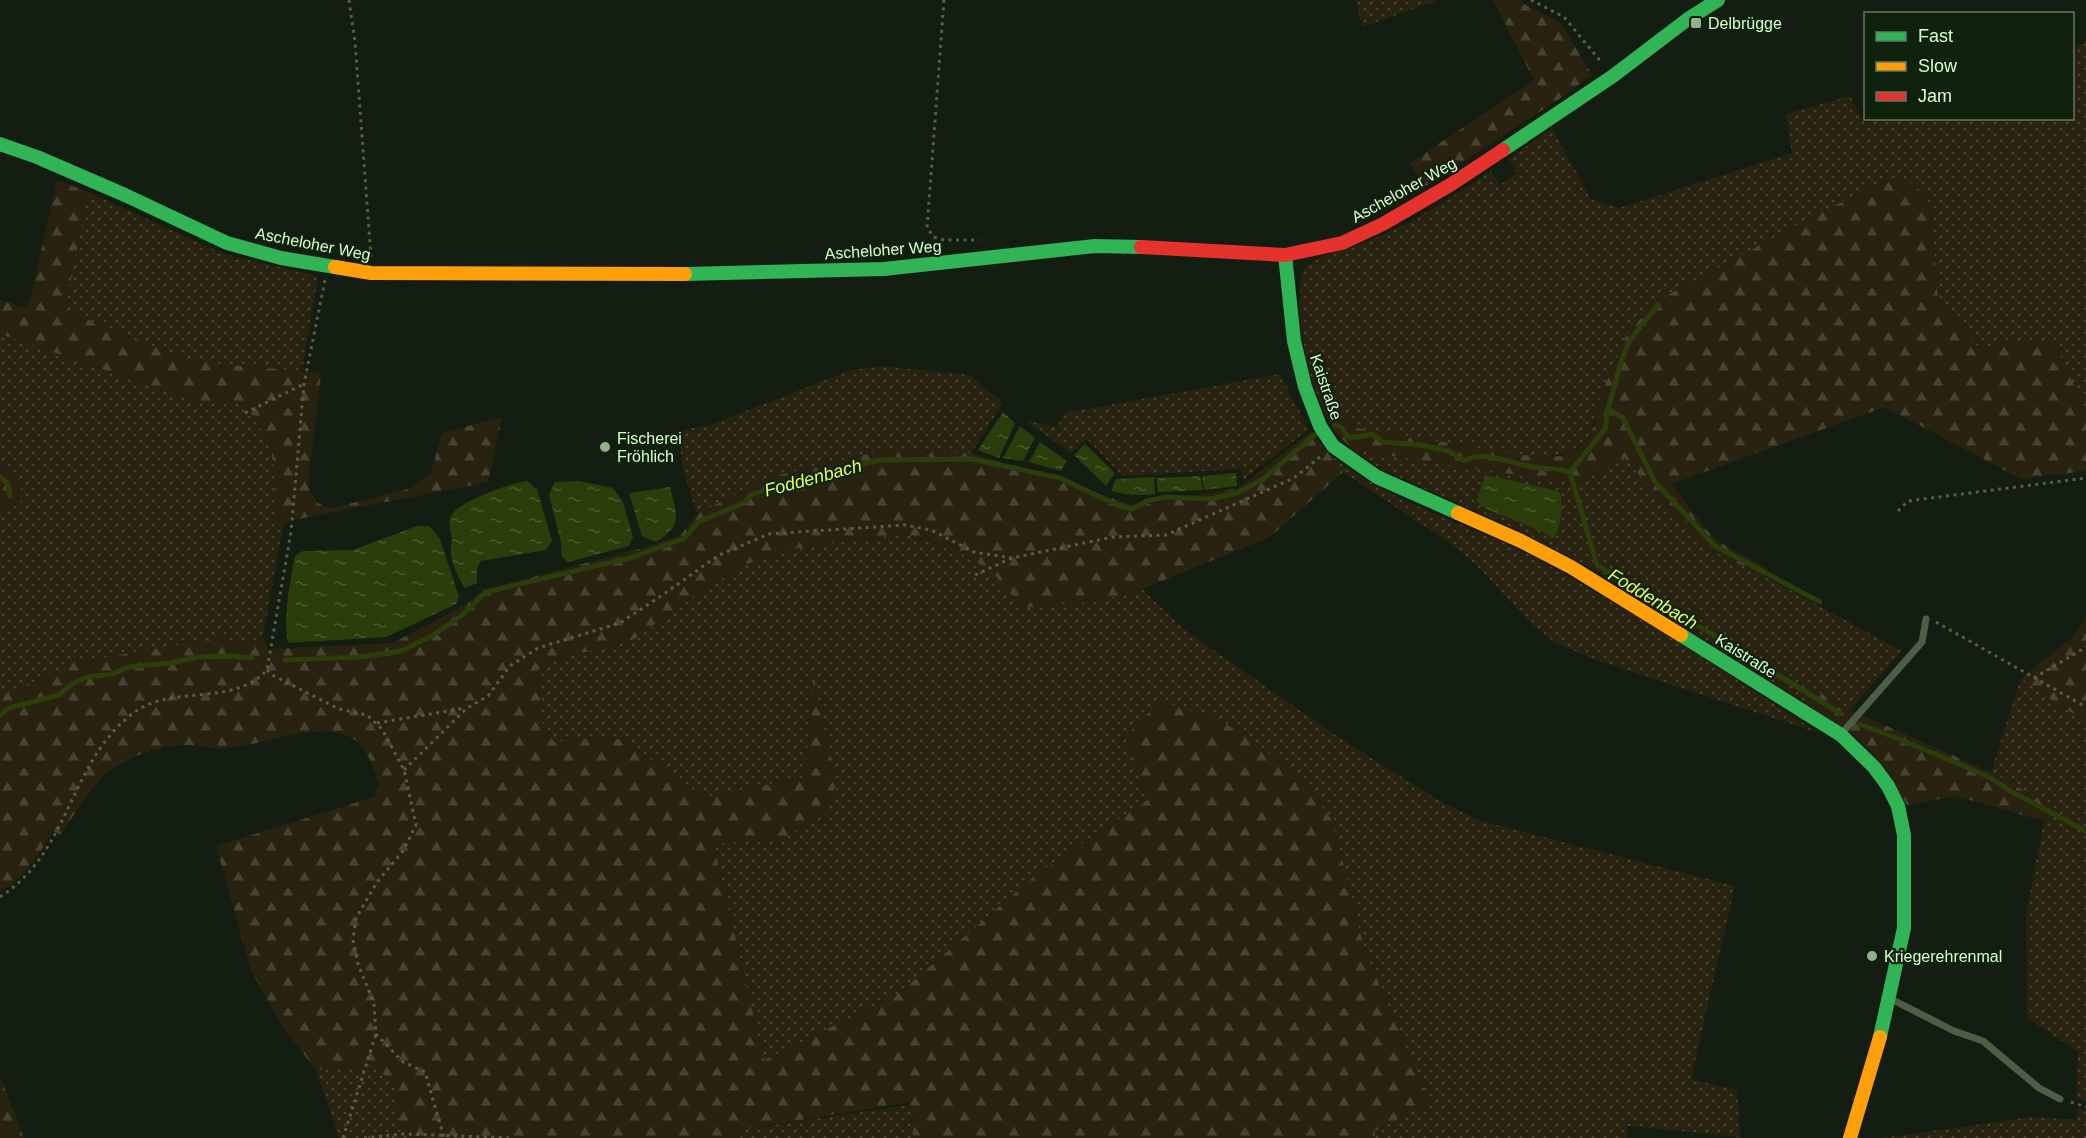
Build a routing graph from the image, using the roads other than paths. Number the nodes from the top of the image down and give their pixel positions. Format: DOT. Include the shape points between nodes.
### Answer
graph roads {
  1 [pos="1718,0"];
  2 [pos="0,144"];
  3 [pos="1285,255"];
  4 [pos="1926,619"];
  5 [pos="1841,735"];
  6 [pos="1891,999"];
  7 [pos="2060,1098"];
  8 [pos="1850,1138"];
  1 -- 3 [label="street, Ascheloher Weg" via="1450,185 1342,243"];
  2 -- 3 [label="street, Ascheloher Weg" via="125,195 227,243 281,258 370,273 659,275 884,269 1095,246"];
  3 -- 5 [label="street, Kaistraße" via="1294,341 1305,387 1320,426 1333,446 1377,477 1571,567"];
  4 -- 5 [label="lane" via="1922,642"];
  5 -- 6 [label="street, Kaistraße" via="1888,786 1898,806 1904,835 1904,928"];
  6 -- 7 [label="lane" via="1983,1041 2039,1088"];
  6 -- 8 [label="street, Kaistraße"];
}
